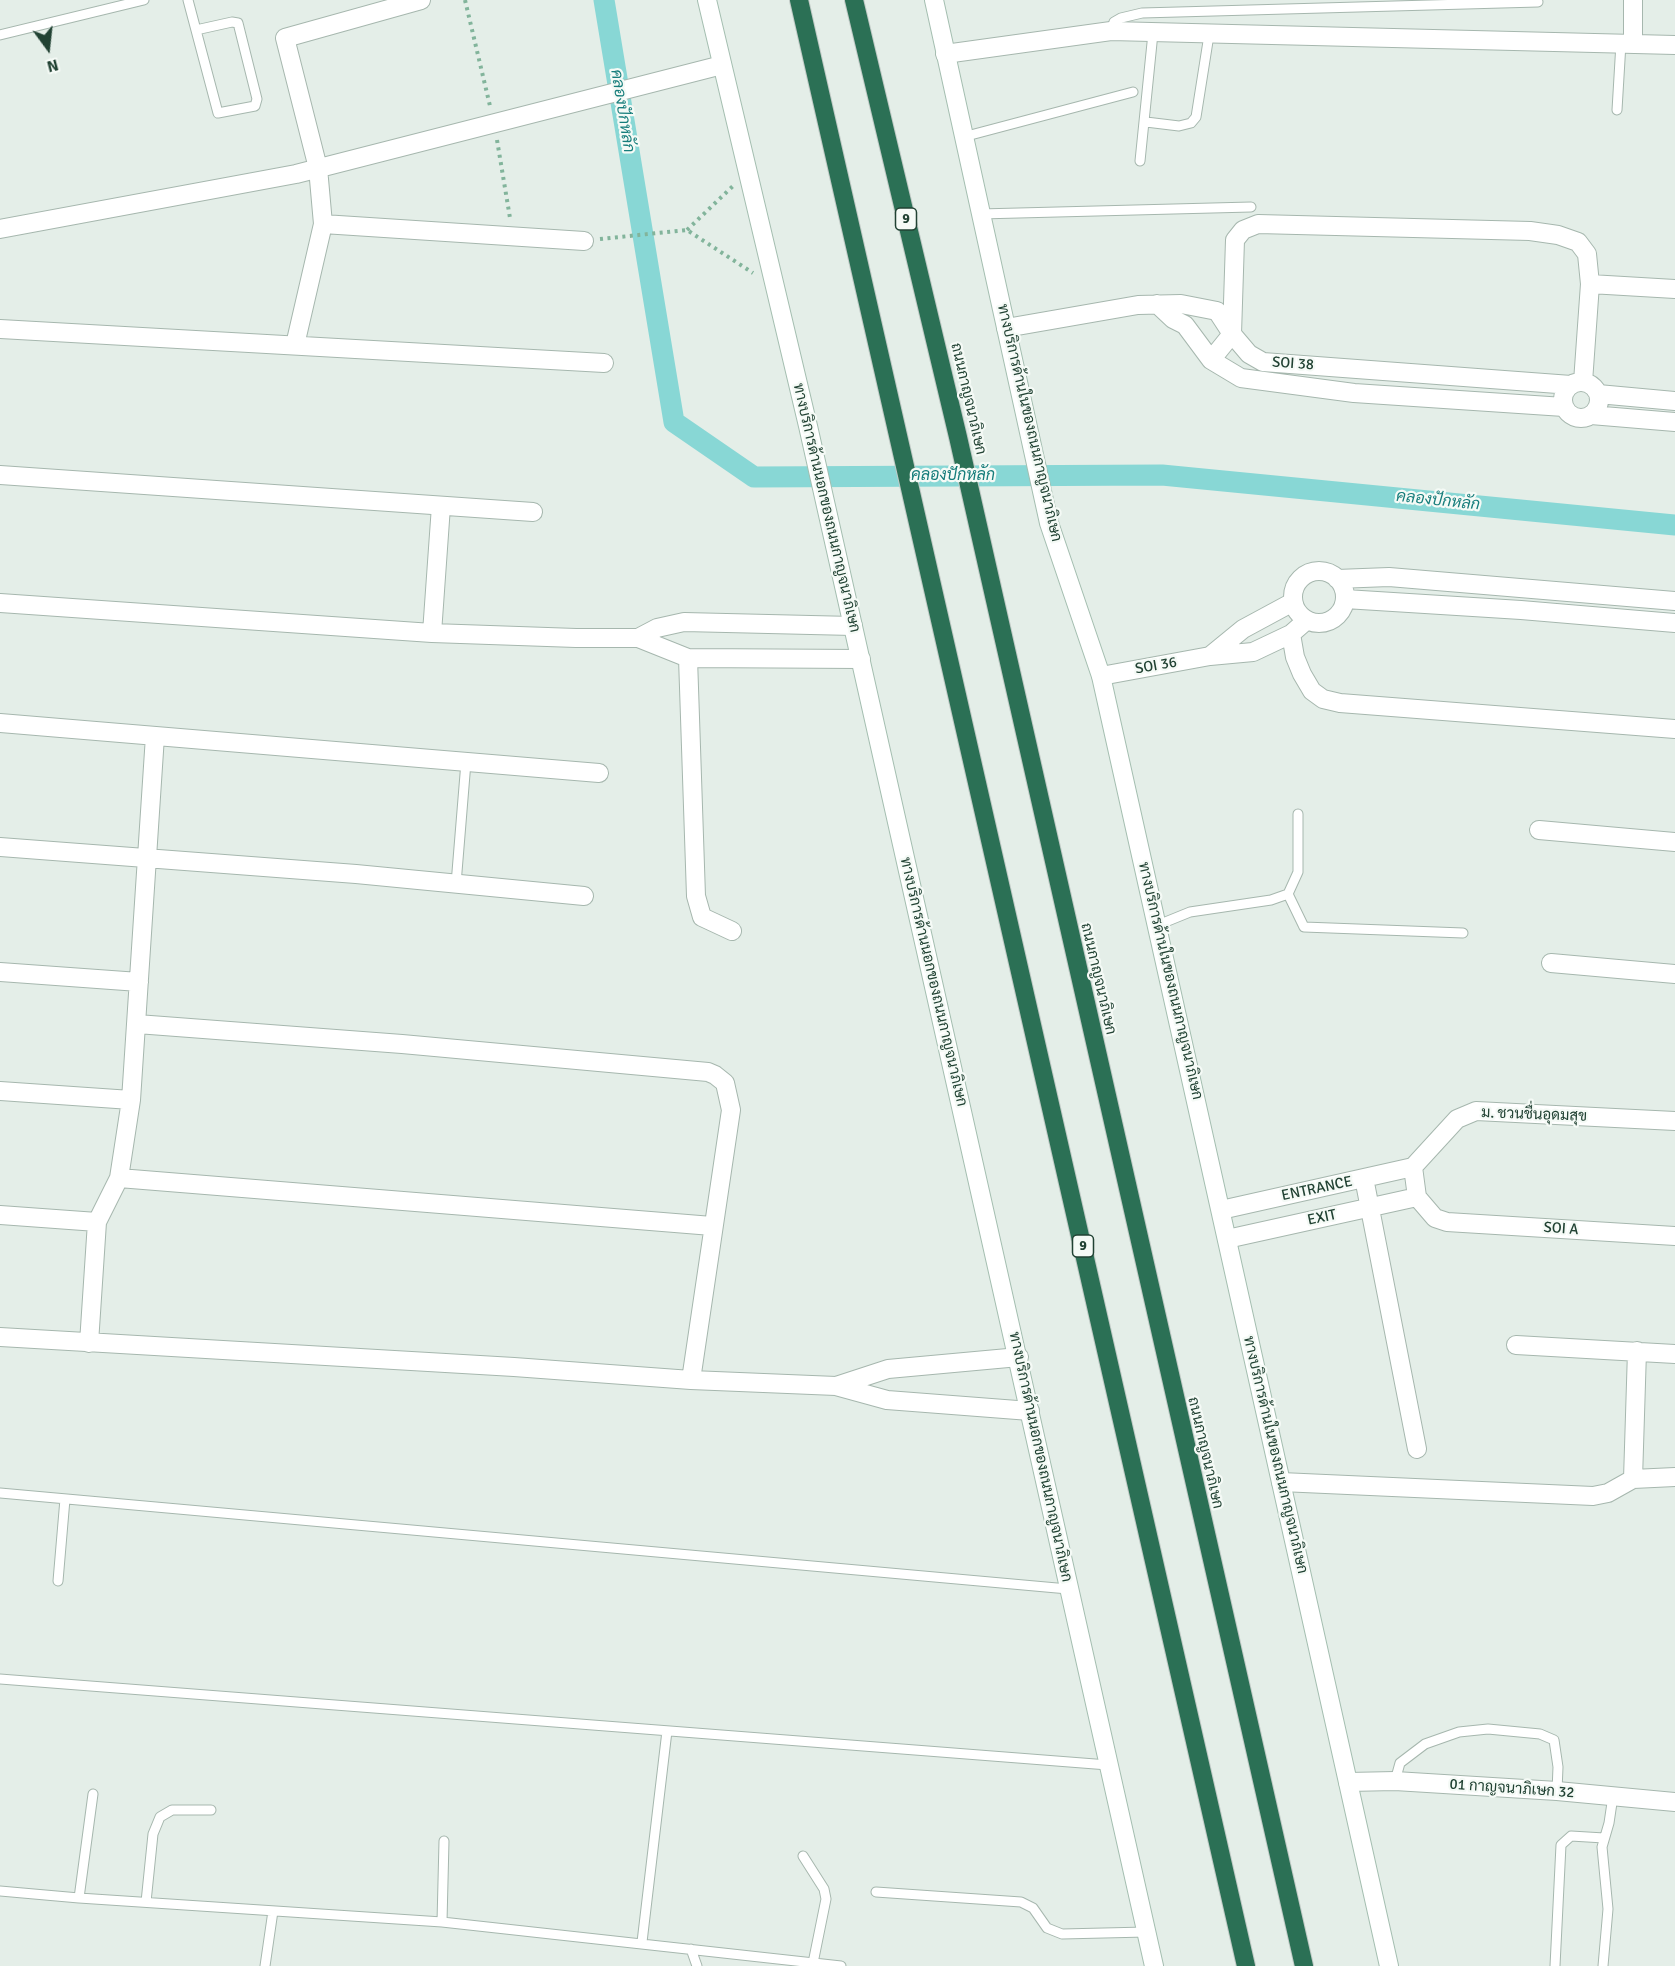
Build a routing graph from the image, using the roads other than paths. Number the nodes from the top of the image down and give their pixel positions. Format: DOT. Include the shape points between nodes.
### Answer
graph roads {
  1 [pos="144,0"];
  2 [pos="188,0"];
  3 [pos="421,0"];
  4 [pos="707,0"];
  5 [pos="799,0"];
  6 [pos="854,0"];
  7 [pos="934,0"];
  8 [pos="1633,0"];
  9 [pos="1538,2"];
  10 [pos="196,30"];
  11 [pos="1110,31"];
  12 [pos="1153,33"];
  13 [pos="0,35"];
  14 [pos="1209,35"];
  15 [pos="1627,44"];
  16 [pos="1675,45"];
  17 [pos="945,54"];
  18 [pos="722,64"];
  19 [pos="1133,92"];
  20 [pos="1617,110"];
  21 [pos="1146,122"];
  22 [pos="963,137"];
  23 [pos="1140,161"];
  24 [pos="318,168"];
  25 [pos="1251,207"];
  26 [pos="980,214"];
  27 [pos="323,224"];
  28 [pos="0,229"];
  29 [pos="584,241"];
  30 [pos="1590,284"];
  31 [pos="1675,289"];
  32 [pos="1157,304"];
  33 [pos="1006,328"];
  34 [pos="0,329"];
  35 [pos="1232,334"];
  36 [pos="295,345"];
  37 [pos="1211,360"];
  38 [pos="1263,362"];
  39 [pos="604,363"];
  40 [pos="1258,380"];
  41 [pos="1576,383"];
  42 [pos="1598,394"];
  43 [pos="1675,401"];
  44 [pos="1564,407"];
  45 [pos="1591,415"];
  46 [pos="1675,422"];
  47 [pos="0,476"];
  48 [pos="441,506"];
  49 [pos="533,512"];
  50 [pos="1337,579"];
  51 [pos="1522,587"];
  52 [pos="1345,599"];
  53 [pos="1675,601"];
  54 [pos="1293,602"];
  55 [pos="0,603"];
  56 [pos="1521,610"];
  57 [pos="1307,620"];
  58 [pos="732,623"];
  59 [pos="1675,623"];
  60 [pos="853,626"];
  61 [pos="432,633"];
  62 [pos="1291,633"];
  63 [pos="638,638"];
  64 [pos="733,656"];
  65 [pos="1210,656"];
  66 [pos="688,658"];
  67 [pos="861,660"];
  68 [pos="1101,676"];
  69 [pos="0,723"];
  70 [pos="1675,729"];
  71 [pos="155,736"];
  72 [pos="466,762"];
  73 [pos="599,773"];
  74 [pos="1298,814"];
  75 [pos="1539,830"];
  76 [pos="1675,842"];
  77 [pos="0,848"];
  78 [pos="148,860"];
  79 [pos="456,884"];
  80 [pos="1288,894"];
  81 [pos="584,896"];
  82 [pos="1158,925"];
  83 [pos="732,931"];
  84 [pos="1463,933"];
  85 [pos="1551,963"];
  86 [pos="0,972"];
  87 [pos="1675,974"];
  88 [pos="139,982"];
  89 [pos="138,1024"];
  90 [pos="0,1091"];
  91 [pos="131,1100"];
  92 [pos="1675,1121"];
  93 [pos="1413,1167"];
  94 [pos="119,1178"];
  95 [pos="1364,1178"];
  96 [pos="1418,1197"];
  97 [pos="1371,1208"];
  98 [pos="1221,1210"];
  99 [pos="0,1215"];
  100 [pos="98,1221"];
  101 [pos="712,1226"];
  102 [pos="1675,1236"];
  103 [pos="1227,1239"];
  104 [pos="0,1337"];
  105 [pos="88,1343"];
  106 [pos="1516,1345"];
  107 [pos="1637,1351"];
  108 [pos="1675,1354"];
  109 [pos="1019,1356"];
  110 [pos="691,1380"];
  111 [pos="836,1386"];
  112 [pos="1030,1412"];
  113 [pos="1417,1449"];
  114 [pos="1675,1477"];
  115 [pos="1633,1479"];
  116 [pos="1281,1482"];
  117 [pos="0,1493"];
  118 [pos="65,1498"];
  119 [pos="58,1581"];
  120 [pos="1068,1589"];
  121 [pos="0,1679"];
  122 [pos="667,1731"];
  123 [pos="1108,1765"];
  124 [pos="1395,1781"];
  125 [pos="1348,1782"];
  126 [pos="1557,1791"];
  127 [pos="93,1794"];
  128 [pos="1613,1796"];
  129 [pos="1675,1802"];
  130 [pos="211,1810"];
  131 [pos="1604,1838"];
  132 [pos="444,1841"];
  133 [pos="803,1856"];
  134 [pos="0,1891"];
  135 [pos="876,1892"];
  136 [pos="79,1898"];
  137 [pos="146,1902"];
  138 [pos="273,1911"];
  139 [pos="442,1922"];
  140 [pos="1146,1932"];
  141 [pos="642,1942"];
  142 [pos="691,1949"];
  143 [pos="813,1963"];
  144 [pos="266,1966"];
  145 [pos="697,1966"];
  146 [pos="841,1966"];
  147 [pos="1154,1966"];
  148 [pos="1246,1966"];
  149 [pos="1304,1966"];
  150 [pos="1389,1966"];
  151 [pos="1555,1966"];
  152 [pos="1603,1966"];
  1 -- 13 [label="lane"];
  2 -- 10 [label="lane"];
  3 -- 24 [label="street" via="285,38"];
  4 -- 18 [label="street, ทางบริการด้านนอกของถนนกาญจนาภิเษก"];
  5 -- 148 [label="highway, 9"];
  6 -- 149 [label="highway, ถนนกาญจนาภิเษก / 9" via="958,437"];
  7 -- 17 [label="street, ทางบริการด้านในของถนนกาญจนาภิเษก"];
  8 -- 15 [label="street"];
  9 -- 11 [label="lane" via="1142,13 1121,18"];
  10 -- 10 [label="lane" via="238,23 257,99 255,106 218,113"];
  11 -- 12 [label="street"];
  11 -- 17 [label="street"];
  12 -- 14 [label="street"];
  12 -- 21 [label="lane"];
  14 -- 15 [label="street"];
  14 -- 21 [label="lane" via="1196,117 1179,126"];
  15 -- 16 [label="street"];
  15 -- 20 [label="lane"];
  17 -- 22 [label="street, ทางบริการด้านในของถนนกาญจนาภิเษก"];
  18 -- 24 [label="street"];
  18 -- 60 [label="street, ทางบริการด้านนอกของถนนกาญจนาภิเษก"];
  19 -- 22 [label="lane"];
  21 -- 23 [label="lane"];
  22 -- 26 [label="street, ทางบริการด้านในของถนนกาญจนาภิเษก"];
  24 -- 27 [label="street"];
  24 -- 28 [label="street"];
  25 -- 26 [label="lane"];
  26 -- 33 [label="street, ทางบริการด้านในของถนนกาญจนาภิเษก"];
  27 -- 29 [label="street"];
  27 -- 36 [label="street"];
  30 -- 31 [label="street"];
  30 -- 35 [label="street" via="1587,254 1578,242 1558,235 1258,224 1243,230 1234,240"];
  30 -- 41 [label="street"];
  32 -- 33 [label="street, SOI 38"];
  32 -- 35 [label="street, SOI 38" via="1217,311"];
  32 -- 37 [label="street" via="1185,325"];
  33 -- 68 [label="street, ทางบริการด้านในของถนนกาญจนาภิเษก" via="1049,523"];
  34 -- 36 [label="street"];
  35 -- 37 [label="street"];
  35 -- 38 [label="street, SOI 38" via="1249,354"];
  36 -- 39 [label="street"];
  37 -- 40 [label="street" via="1240,378"];
  38 -- 40 [label="street"];
  38 -- 41 [label="street, SOI 38"];
  40 -- 44 [label="street" via="1354,393"];
  41 -- 42 [label="street" via="1590,384"];
  41 -- 44 [label="street" via="1565,391"];
  42 -- 43 [label="street"];
  42 -- 45 [label="street" via="1599,403"];
  44 -- 45 [label="street" via="1573,416"];
  45 -- 46 [label="street"];
  47 -- 48 [label="street"];
  48 -- 49 [label="street"];
  48 -- 61 [label="street"];
  50 -- 51 [label="street" via="1389,577"];
  50 -- 52 [label="street"];
  50 -- 54 [label="street" via="1321,571 1303,577 1293,592"];
  51 -- 53 [label="street"];
  51 -- 56 [label="street"];
  52 -- 56 [label="street"];
  52 -- 57 [label="street" via="1336,617 1327,622"];
  54 -- 57 [label="street"];
  54 -- 65 [label="street" via="1248,626"];
  55 -- 61 [label="street"];
  56 -- 59 [label="street"];
  57 -- 62 [label="street, SOI 36"];
  58 -- 60 [label="street"];
  58 -- 63 [label="street" via="684,622 657,628"];
  58 -- 64 [label="street"];
  60 -- 67 [label="street, ทางบริการด้านนอกของถนนกาญจนาภิเษก"];
  61 -- 63 [label="street"];
  62 -- 65 [label="street, SOI 36" via="1253,652"];
  62 -- 70 [label="street" via="1302,674 1312,691 1323,699"];
  63 -- 66 [label="street"];
  64 -- 66 [label="street"];
  64 -- 67 [label="street"];
  65 -- 68 [label="street, SOI 36"];
  66 -- 83 [label="street" via="696,896 702,917"];
  67 -- 109 [label="street, ทางบริการด้านนอกของถนนกาญจนาภิเษก"];
  68 -- 82 [label="street, ทางบริการด้านในของถนนกาญจนาภิเษก"];
  69 -- 71 [label="street"];
  71 -- 72 [label="street"];
  71 -- 78 [label="street"];
  72 -- 73 [label="street"];
  72 -- 79 [label="lane"];
  74 -- 80 [label="lane" via="1298,872"];
  75 -- 76 [label="street"];
  77 -- 78 [label="street"];
  78 -- 79 [label="street"];
  78 -- 88 [label="street"];
  79 -- 81 [label="street"];
  80 -- 82 [label="lane" via="1190,912"];
  80 -- 84 [label="lane" via="1305,927"];
  82 -- 98 [label="street, ทางบริการด้านในของถนนกาญจนาภิเษก"];
  85 -- 87 [label="street"];
  86 -- 88 [label="street"];
  88 -- 89 [label="street"];
  89 -- 91 [label="street"];
  89 -- 101 [label="street" via="708,1072 725,1083 731,1110"];
  90 -- 91 [label="street"];
  91 -- 94 [label="street"];
  92 -- 93 [label="street, ม. ชวนชื่นอุดมสุข" via="1476,1111 1456,1119"];
  93 -- 95 [label="street, ENTRANCE"];
  93 -- 96 [label="street"];
  94 -- 100 [label="street"];
  94 -- 101 [label="street"];
  95 -- 97 [label="street"];
  95 -- 98 [label="street, ENTRANCE"];
  96 -- 97 [label="street, EXIT"];
  96 -- 102 [label="street, SOI A" via="1435,1218 1446,1222"];
  97 -- 103 [label="street, EXIT"];
  97 -- 113 [label="street"];
  98 -- 103 [label="street, ทางบริการด้านในของถนนกาญจนาภิเษก"];
  99 -- 100 [label="street"];
  100 -- 105 [label="street"];
  101 -- 110 [label="street"];
  103 -- 116 [label="street, ทางบริการด้านในของถนนกาญจนาภิเษก"];
  104 -- 105 [label="street"];
  105 -- 110 [label="street"];
  106 -- 107 [label="street"];
  107 -- 108 [label="street"];
  107 -- 115 [label="street"];
  109 -- 111 [label="street" via="888,1369"];
  109 -- 112 [label="street, ทางบริการด้านนอกของถนนกาญจนาภิเษก"];
  110 -- 111 [label="street"];
  111 -- 112 [label="street" via="886,1400"];
  112 -- 120 [label="street, ทางบริการด้านนอกของถนนกาญจนาภิเษก"];
  114 -- 115 [label="street"];
  115 -- 116 [label="street" via="1608,1493 1593,1496"];
  116 -- 125 [label="street, ทางบริการด้านในของถนนกาญจนาภิเษก"];
  117 -- 118 [label="lane"];
  118 -- 119 [label="lane"];
  118 -- 120 [label="lane"];
  120 -- 123 [label="street, ทางบริการด้านนอกของถนนกาญจนาภิเษก"];
  121 -- 122 [label="lane"];
  122 -- 123 [label="lane"];
  122 -- 141 [label="lane"];
  123 -- 140 [label="street, ทางบริการด้านนอกของถนนกาญจนาภิเษก"];
  124 -- 125 [label="street, 01 กาญจนาภิเษก 32"];
  124 -- 126 [label="street, 01 กาญจนาภิเษก 32"];
  124 -- 126 [label="lane" via="1400,1763 1425,1744 1459,1732 1488,1729 1540,1734 1554,1740"];
  125 -- 150 [label="street, ทางบริการด้านในของถนนกาญจนาภิเษก"];
  126 -- 128 [label="street, 01 กาญจนาภิเษก 32"];
  127 -- 136 [label="lane"];
  128 -- 129 [label="street, 01 กาญจนาภิเษก 32"];
  128 -- 131 [label="lane"];
  130 -- 137 [label="lane" via="172,1810 160,1816 153,1834"];
  131 -- 151 [label="lane" via="1571,1836 1561,1845"];
  131 -- 152 [label="lane" via="1603,1879 1608,1909"];
  132 -- 139 [label="lane"];
  133 -- 143 [label="lane" via="826,1899"];
  134 -- 136 [label="lane"];
  135 -- 140 [label="lane" via="1021,1902 1033,1908 1047,1928 1062,1934"];
  136 -- 137 [label="lane"];
  137 -- 138 [label="lane"];
  138 -- 139 [label="lane"];
  138 -- 144 [label="lane"];
  139 -- 141 [label="lane"];
  140 -- 147 [label="street, ทางบริการด้านนอกของถนนกาญจนาภิเษก"];
  141 -- 142 [label="lane"];
  142 -- 143 [label="lane"];
  142 -- 145 [label="lane"];
  143 -- 146 [label="lane"];
}
